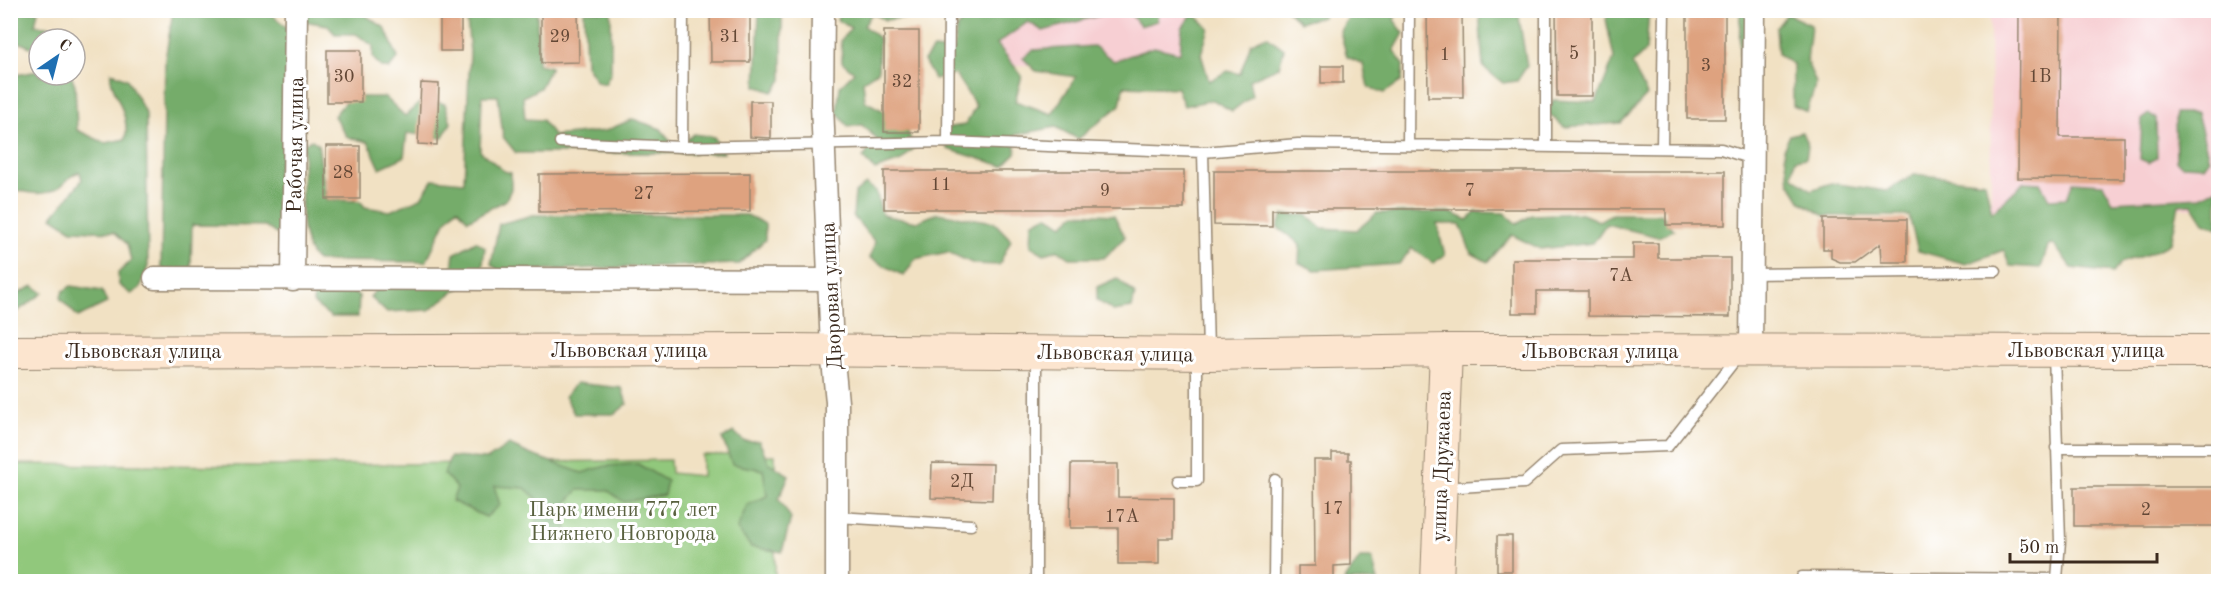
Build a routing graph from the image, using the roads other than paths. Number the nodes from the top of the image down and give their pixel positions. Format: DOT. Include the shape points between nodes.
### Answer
graph roads {
  1 [pos="296,10"];
  2 [pos="683,10"];
  3 [pos="823,10"];
  4 [pos="949,10"];
  5 [pos="1409,10"];
  6 [pos="1546,10"];
  7 [pos="1664,10"];
  8 [pos="1754,10"];
  9 [pos="560,142"];
  10 [pos="824,142"];
  11 [pos="948,142"];
  12 [pos="1408,146"];
  13 [pos="682,147"];
  14 [pos="1546,147"];
  15 [pos="1662,148"];
  16 [pos="1203,152"];
  17 [pos="1752,159"];
  18 [pos="1996,271"];
  19 [pos="1752,274"];
  20 [pos="155,278"];
  21 [pos="293,280"];
  22 [pos="830,280"];
  23 [pos="832,350"];
  24 [pos="1446,350"];
  25 [pos="2054,350"];
  26 [pos="1746,351"];
  27 [pos="2218,351"];
  28 [pos="10,352"];
  29 [pos="1036,352"];
  30 [pos="1202,354"];
  31 [pos="2056,448"];
  32 [pos="2218,448"];
  33 [pos="1275,479"];
  34 [pos="1178,481"];
  35 [pos="1439,488"];
  36 [pos="837,517"];
  37 [pos="971,525"];
  38 [pos="1802,577"];
  39 [pos="2059,580"];
  40 [pos="837,582"];
  41 [pos="1036,582"];
  42 [pos="1274,582"];
  43 [pos="1437,582"];
  1 -- 21 [label="street, Рабочая улица"];
  2 -- 13 [label="lane"];
  3 -- 10 [label="street, Дворовая улица"];
  4 -- 11 [label="lane"];
  5 -- 12 [label="lane"];
  6 -- 14 [label="lane"];
  7 -- 15 [label="lane"];
  8 -- 17 [label="street"];
  9 -- 13 [label="lane"];
  10 -- 11 [label="lane"];
  10 -- 13 [label="lane"];
  10 -- 22 [label="street, Дворовая улица"];
  11 -- 16 [label="lane"];
  12 -- 14 [label="lane"];
  12 -- 16 [label="lane" via="1298,144"];
  14 -- 15 [label="lane"];
  15 -- 17 [label="lane" via="1721,149"];
  16 -- 30 [label="lane"];
  17 -- 19 [label="street"];
  18 -- 19 [label="lane"];
  19 -- 26 [label="street"];
  20 -- 21 [label="street"];
  21 -- 22 [label="street"];
  22 -- 23 [label="street, Дворовая улица"];
  23 -- 28 [label="main road, Львовская улица"];
  23 -- 29 [label="main road, Львовская улица"];
  23 -- 36 [label="street, Дворовая улица" via="837,402"];
  24 -- 26 [label="main road, Львовская улица"];
  24 -- 30 [label="main road, Львовская улица"];
  24 -- 35 [label="main road, улица Дружаева"];
  25 -- 26 [label="main road, Львовская улица"];
  25 -- 27 [label="main road, Львовская улица"];
  25 -- 31 [label="lane"];
  26 -- 35 [label="lane" via="1668,447 1561,450 1524,483"];
  29 -- 30 [label="main road, Львовская улица"];
  29 -- 41 [label="lane"];
  30 -- 34 [label="lane" via="1197,481"];
  31 -- 32 [label="lane"];
  31 -- 39 [label="lane"];
  33 -- 42 [label="lane"];
  35 -- 43 [label="main road, улица Дружаева"];
  36 -- 37 [label="lane"];
  36 -- 40 [label="street, Дворовая улица"];
  38 -- 39 [label="lane"];
}
